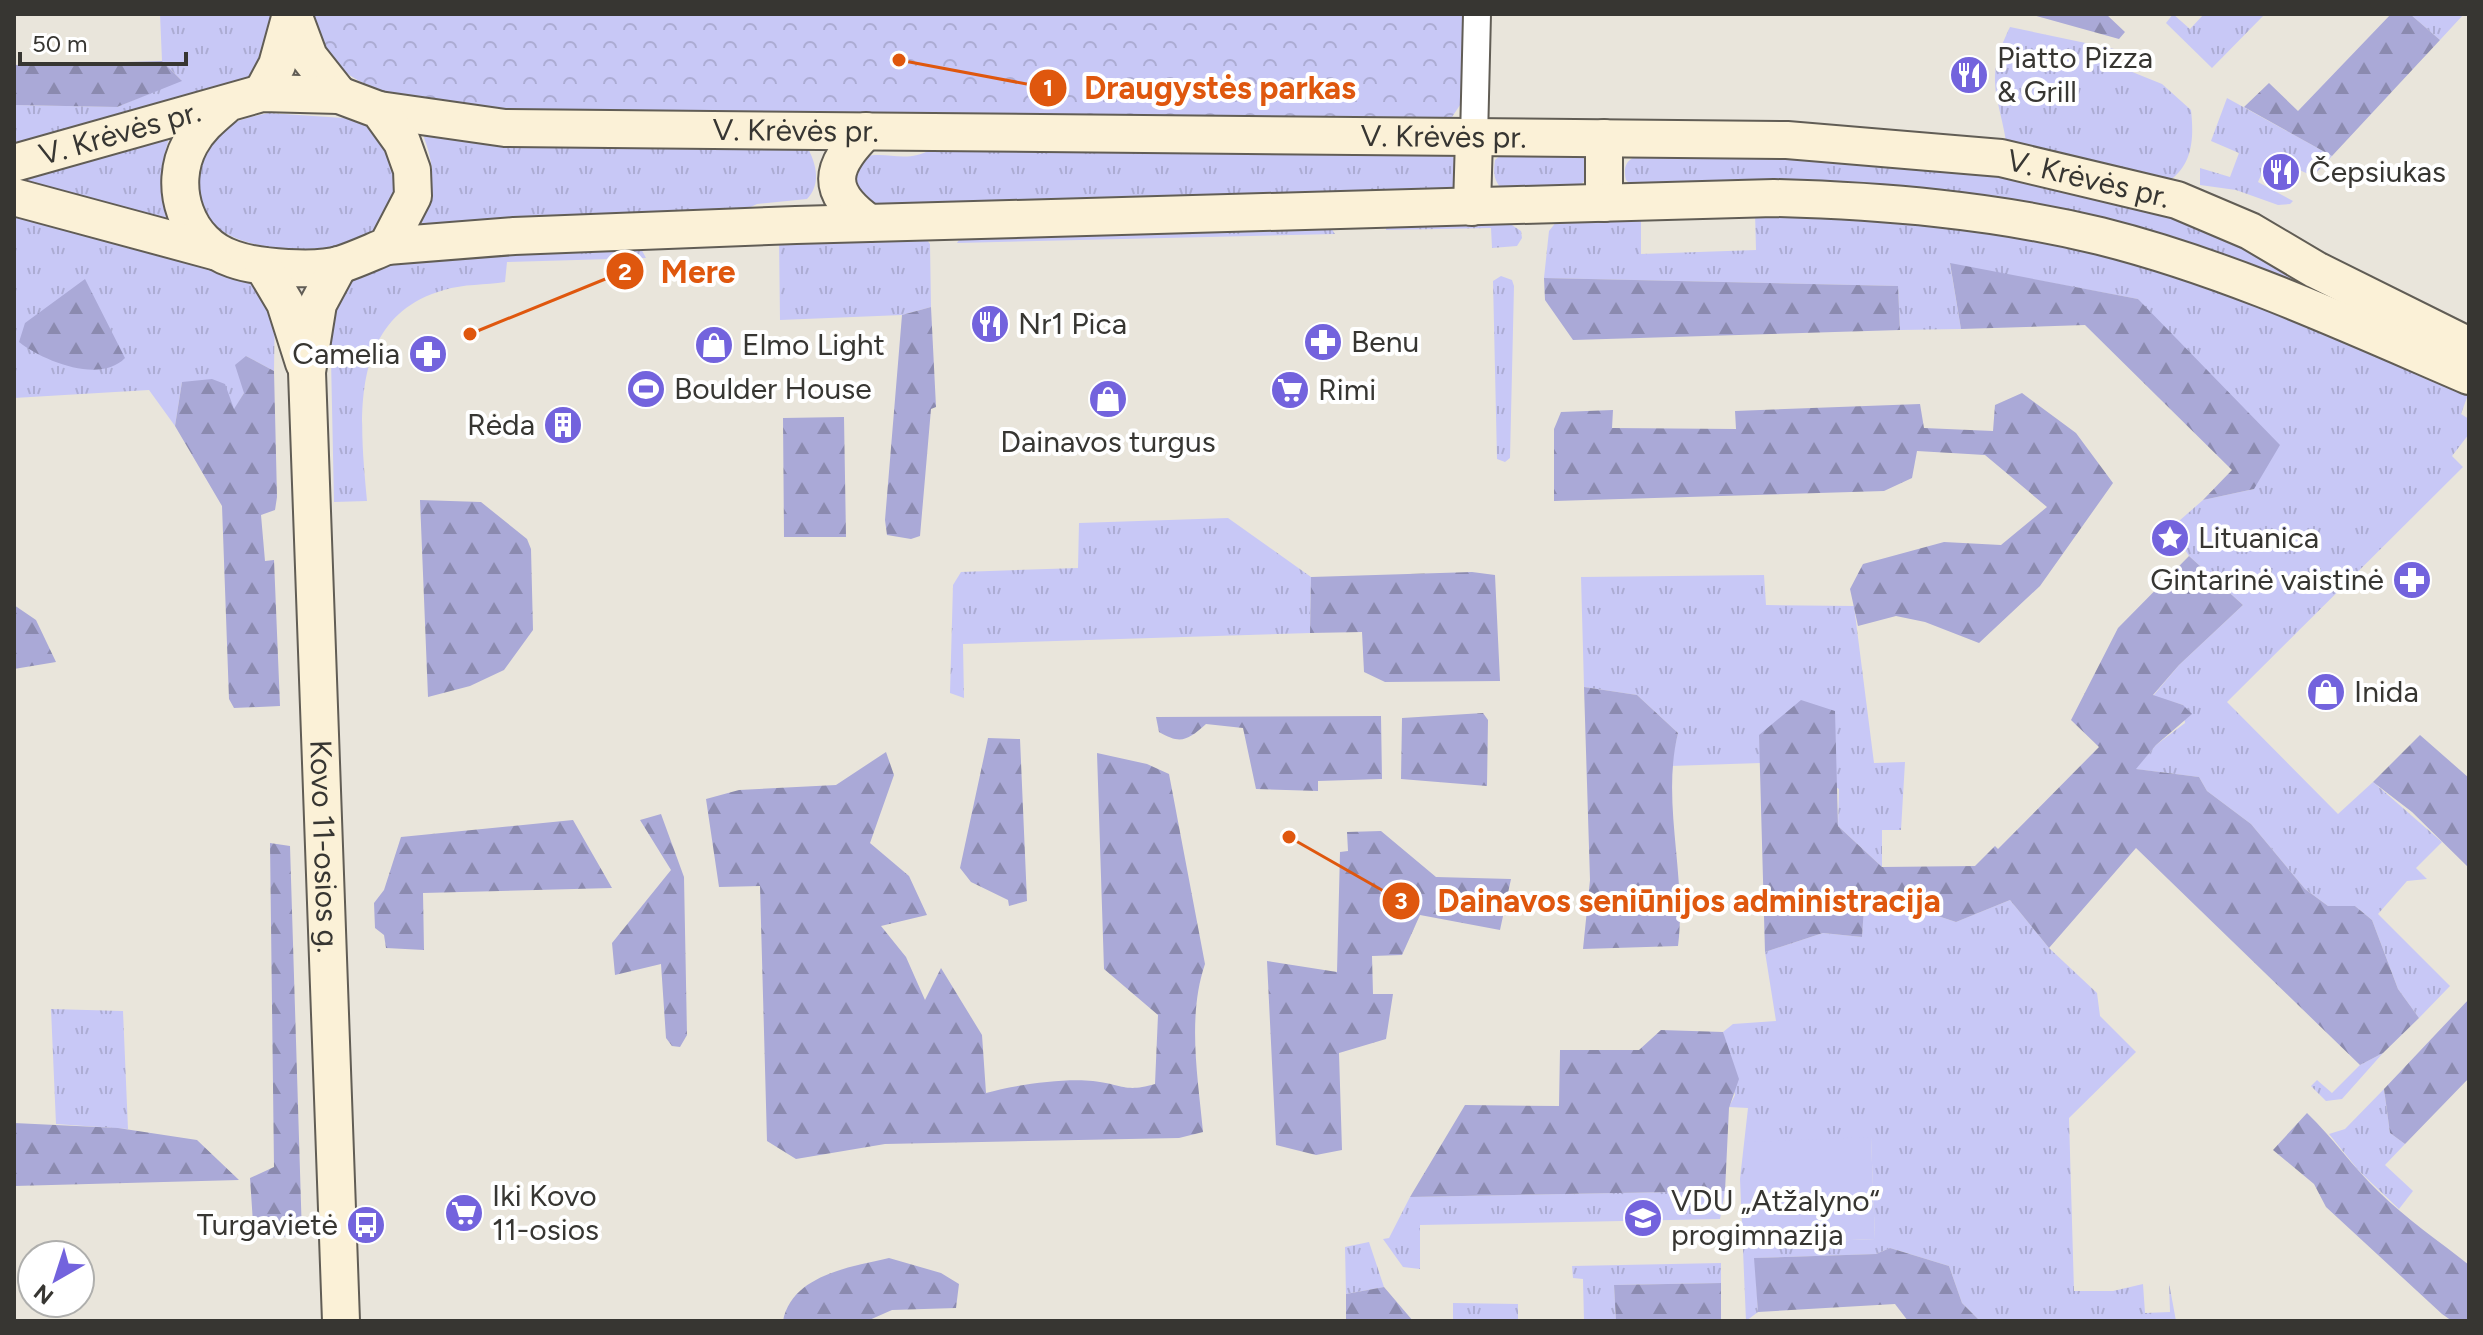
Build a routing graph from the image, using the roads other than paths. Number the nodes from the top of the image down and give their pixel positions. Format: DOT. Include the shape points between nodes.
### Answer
graph roads {
  1 [pos="292,14"];
  2 [pos="1477,14"];
  3 [pos="262,93"];
  4 [pos="339,95"];
  5 [pos="227,104"];
  6 [pos="379,110"];
  7 [pos="800,131"];
  8 [pos="866,131"];
  9 [pos="1474,138"];
  10 [pos="1604,138"];
  11 [pos="14,163"];
  12 [pos="14,197"];
  13 [pos="1604,203"];
  14 [pos="1472,207"];
  15 [pos="869,223"];
  16 [pos="796,225"];
  17 [pos="387,246"];
  18 [pos="214,251"];
  19 [pos="339,265"];
  20 [pos="263,266"];
  21 [pos="2316,270"];
  22 [pos="2299,304"];
  23 [pos="2469,346"];
  24 [pos="307,372"];
  25 [pos="2469,376"];
  26 [pos="341,1321"];
  1 -- 3 [label="main road" via="277,65"];
  1 -- 4 [label="main road" via="309,57"];
  2 -- 9 [label="street"];
  3 -- 4 [label="main road"];
  3 -- 5 [label="main road"];
  4 -- 6 [label="main road"];
  5 -- 11 [label="main road, V. Krėvės pr."];
  5 -- 18 [label="main road" via="202,125 190,144 179,188 184,212"];
  6 -- 7 [label="main road, V. Krėvės pr." via="505,128"];
  6 -- 17 [label="main road" via="402,142 412,170 413,196"];
  7 -- 8 [label="main road, V. Krėvės pr."];
  7 -- 16 [label="main road" via="817,149 821,181"];
  8 -- 9 [label="main road, V. Krėvės pr."];
  8 -- 15 [label="main road" via="838,164 836,182 850,209"];
  9 -- 10 [label="main road, V. Krėvės pr."];
  9 -- 14 [label="main road"];
  10 -- 13 [label="main road"];
  10 -- 21 [label="main road, V. Krėvės pr." via="1787,140 2001,158 2177,200 2250,231"];
  12 -- 18 [label="main road, V. Krėvės pr."];
  13 -- 14 [label="main road, V. Krėvės pr."];
  13 -- 22 [label="main road, V. Krėvės pr." via="1831,200 1987,214 2099,236 2194,263"];
  14 -- 15 [label="main road, V. Krėvės pr."];
  15 -- 16 [label="main road, V. Krėvės pr."];
  16 -- 17 [label="main road, V. Krėvės pr."];
  17 -- 19 [label="main road"];
  18 -- 20 [label="main road"];
  19 -- 20 [label="main road"];
  19 -- 24 [label="main road, Kovo 11-osios g." via="318,304"];
  20 -- 24 [label="main road, Kovo 11-osios g." via="285,303"];
  21 -- 22 [label="main road"];
  21 -- 23 [label="main road, V. Krėvės pr."];
  22 -- 25 [label="main road, V. Krėvės pr."];
  24 -- 26 [label="main road, Kovo 11-osios g."];
}
